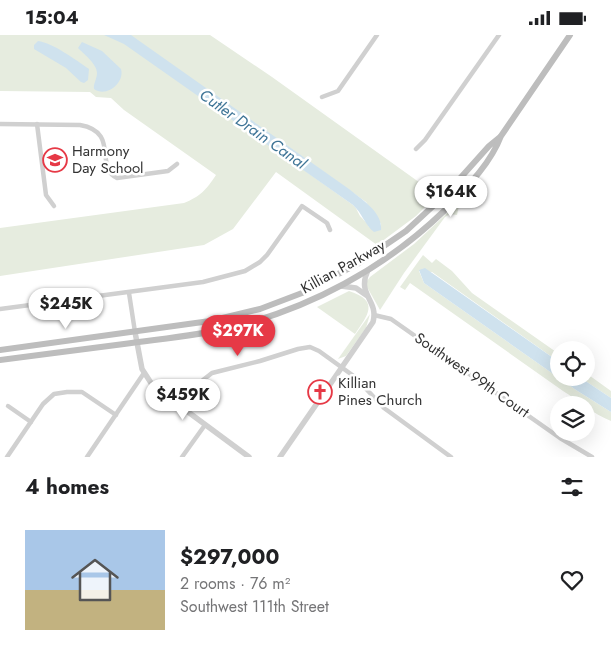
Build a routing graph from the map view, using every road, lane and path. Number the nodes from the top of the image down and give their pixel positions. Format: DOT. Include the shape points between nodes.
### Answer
graph roads {
  1 [pos="377,35"];
  2 [pos="499,35"];
  3 [pos="570,35"];
  4 [pos="322,97"];
  5 [pos="0,124"];
  6 [pos="37,124"];
  7 [pos="501,136"];
  8 [pos="416,149"];
  9 [pos="177,164"];
  10 [pos="54,206"];
  11 [pos="330,230"];
  12 [pos="368,270"];
  13 [pos="341,286"];
  14 [pos="129,293"];
  15 [pos="366,295"];
  16 [pos="0,309"];
  17 [pos="374,315"];
  18 [pos="135,332"];
  19 [pos="137,342"];
  20 [pos="0,350"];
  21 [pos="0,360"];
  22 [pos="342,368"];
  23 [pos="144,373"];
  24 [pos="8,406"];
  25 [pos="182,408"];
  26 [pos="116,415"];
  27 [pos="32,422"];
  28 [pos="205,425"];
  29 [pos="7,457"];
  30 [pos="86,457"];
  31 [pos="182,457"];
  32 [pos="249,457"];
  33 [pos="280,457"];
  34 [pos="451,457"];
  35 [pos="592,457"];
  1 -- 4 [label="street" via="338,91"];
  2 -- 8 [label="street"];
  3 -- 7 [label="main road, Killian Parkway"];
  5 -- 6 [label="street"];
  6 -- 9 [label="street" via="80,125 95,131 104,143 108,170 117,178 168,171"];
  6 -- 10 [label="street" via="46,195"];
  7 -- 12 [label="main road, Killian Parkway" via="496,150 448,207"];
  7 -- 18 [label="main road, Killian Parkway" via="419,220 377,252 339,275 299,294 248,312"];
  11 -- 14 [label="street" via="327,223 302,205 260,262 245,271 204,282"];
  12 -- 13 [label="main road, Killian Parkway"];
  12 -- 15 [label="street" via="364,283"];
  13 -- 15 [label="street" via="356,288"];
  13 -- 19 [label="main road, Killian Parkway" via="300,305 246,323"];
  14 -- 16 [label="street"];
  14 -- 18 [label="street"];
  15 -- 17 [label="street" via="373,305"];
  17 -- 22 [label="street" via="371,325"];
  17 -- 35 [label="street, Southwest 99th Court" via="391,319"];
  18 -- 19 [label="street"];
  18 -- 20 [label="main road, Killian Parkway"];
  19 -- 21 [label="main road, Killian Parkway"];
  19 -- 23 [label="street"];
  22 -- 25 [label="street" via="314,349 302,348 212,373"];
  22 -- 33 [label="street"];
  22 -- 34 [label="street" via="362,384 384,409"];
  23 -- 25 [label="street" via="158,390"];
  23 -- 26 [label="street"];
  24 -- 27 [label="street"];
  25 -- 28 [label="street"];
  26 -- 27 [label="street" via="84,393 75,391 48,398"];
  26 -- 30 [label="street"];
  27 -- 29 [label="street"];
  28 -- 31 [label="street"];
  28 -- 32 [label="street"];
}
